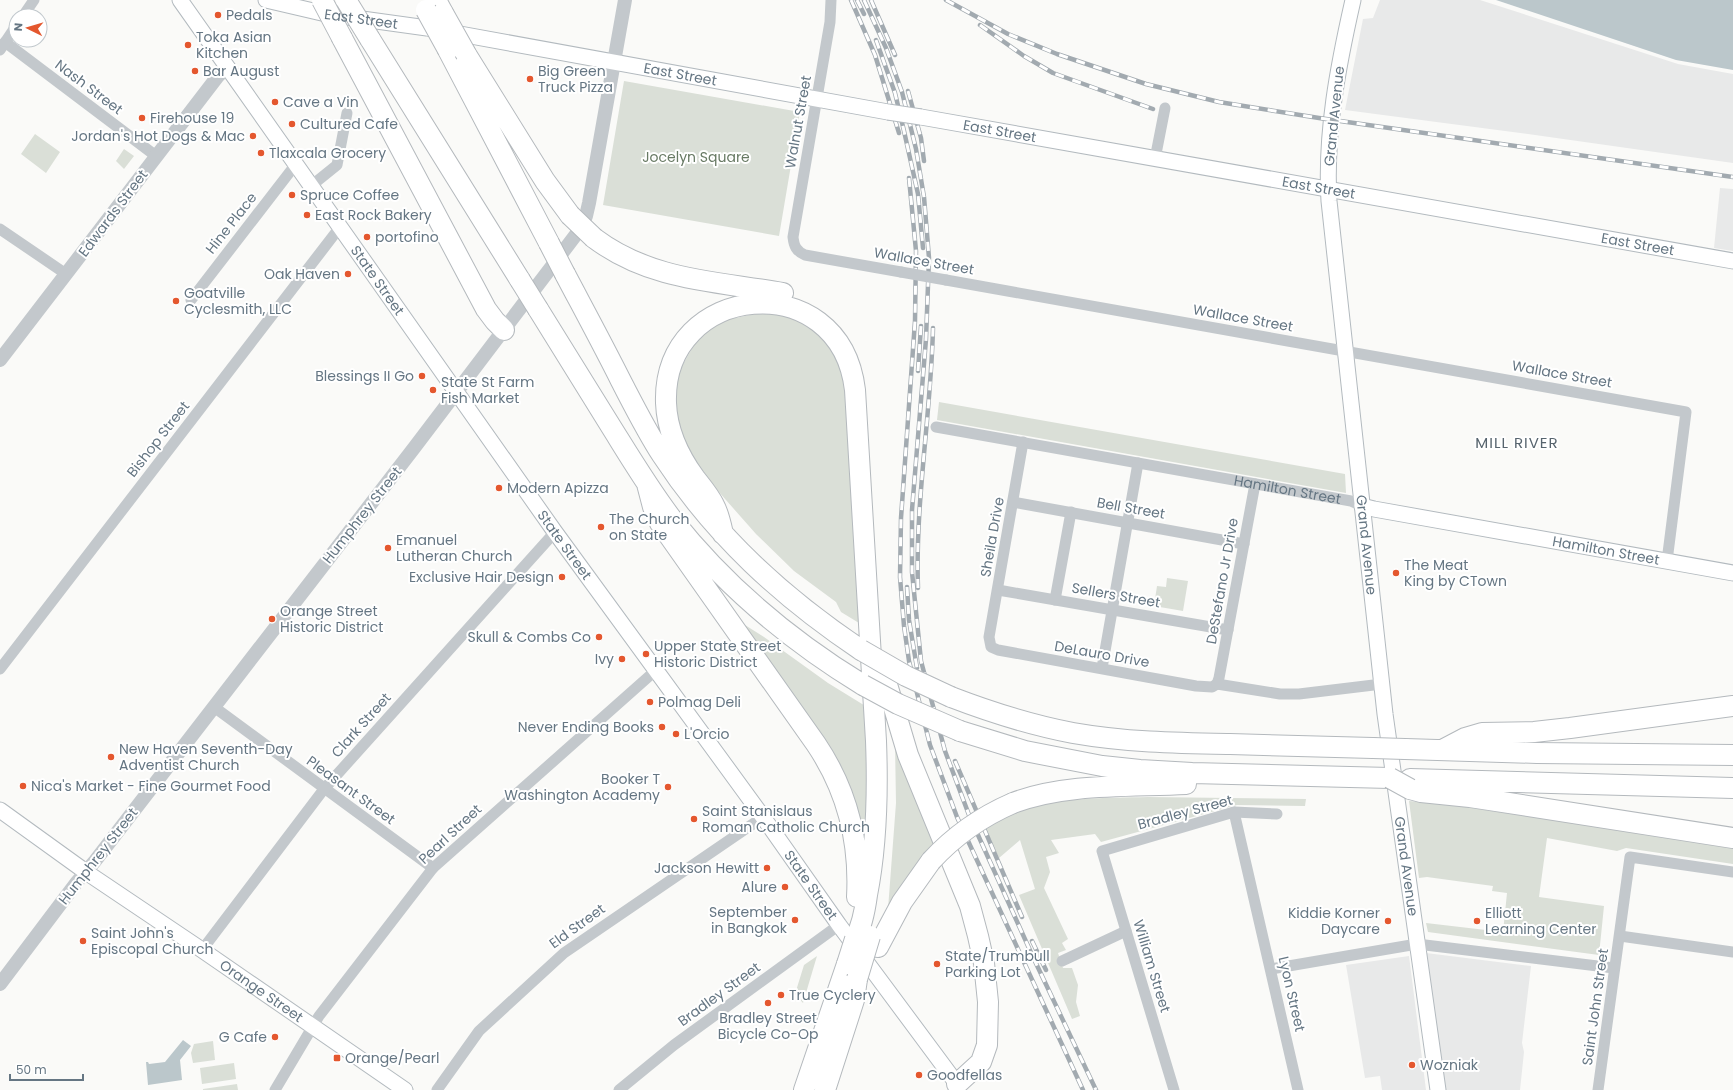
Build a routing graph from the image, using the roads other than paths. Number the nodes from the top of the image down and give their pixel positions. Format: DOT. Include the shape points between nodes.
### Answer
graph roads {
  1 [pos="180,0"];
  2 [pos="266,0"];
  3 [pos="322,0"];
  4 [pos="346,0"];
  5 [pos="625,0"];
  6 [pos="831,0"];
  7 [pos="1353,0"];
  8 [pos="432,6"];
  9 [pos="3,46"];
  10 [pos="457,52"];
  11 [pos="614,62"];
  12 [pos="228,67"];
  13 [pos="817,99"];
  14 [pos="1165,108"];
  15 [pos="347,113"];
  16 [pos="156,156"];
  17 [pos="1155,159"];
  18 [pos="296,164"];
  19 [pos="311,186"];
  20 [pos="1329,189"];
  21 [pos="340,227"];
  22 [pos="0,229"];
  23 [pos="796,250"];
  24 [pos="1733,261"];
  25 [pos="66,274"];
  26 [pos="191,300"];
  27 [pos="504,330"];
  28 [pos="1345,350"];
  29 [pos="0,360"];
  30 [pos="456,392"];
  31 [pos="936,427"];
  32 [pos="1023,442"];
  33 [pos="1138,463"];
  34 [pos="647,484"];
  35 [pos="1255,484"];
  36 [pos="1013,502"];
  37 [pos="1362,506"];
  38 [pos="1071,512"];
  39 [pos="1128,523"];
  40 [pos="555,532"];
  41 [pos="723,534"];
  42 [pos="1244,544"];
  43 [pos="1667,561"];
  44 [pos="1733,573"];
  45 [pos="998,590"];
  46 [pos="1055,600"];
  47 [pos="1113,610"];
  48 [pos="1228,630"];
  49 [pos="989,637"];
  50 [pos="1102,668"];
  51 [pos="0,669"];
  52 [pos="883,670"];
  53 [pos="655,671"];
  54 [pos="1217,684"];
  55 [pos="1382,684"];
  56 [pos="1733,706"];
  57 [pos="214,707"];
  58 [pos="1441,750"];
  59 [pos="1733,755"];
  60 [pos="1226,774"];
  61 [pos="1396,781"];
  62 [pos="1733,783"];
  63 [pos="1703,787"];
  64 [pos="1733,788"];
  65 [pos="324,789"];
  66 [pos="0,810"];
  67 [pos="1234,812"];
  68 [pos="1277,814"];
  69 [pos="763,817"];
  70 [pos="1733,838"];
  71 [pos="1102,851"];
  72 [pos="432,868"];
  73 [pos="86,872"];
  74 [pos="1733,872"];
  75 [pos="860,931"];
  76 [pos="1126,931"];
  77 [pos="1620,936"];
  78 [pos="1417,944"];
  79 [pos="202,950"];
  80 [pos="1733,952"];
  81 [pos="1062,961"];
  82 [pos="1614,968"];
  83 [pos="1271,969"];
  84 [pos="855,982"];
  85 [pos="0,984"];
  86 [pos="312,1027"];
  87 [pos="957,1084"];
  88 [pos="275,1090"];
  89 [pos="405,1090"];
  90 [pos="437,1090"];
  91 [pos="619,1090"];
  92 [pos="804,1090"];
  93 [pos="825,1090"];
  94 [pos="1174,1090"];
  95 [pos="1298,1090"];
  96 [pos="1438,1090"];
  97 [pos="1598,1090"];
  1 -- 12 [label="main road, State Street"];
  2 -- 11 [label="main road, East Street" via="326,14 396,23"];
  3 -- 27 [label="highway, bridge" via="486,308"];
  4 -- 34 [label="highway, bridge"];
  5 -- 11 [label="street, Humphrey Street"];
  6 -- 13 [label="street, Walnut Street" via="830,22"];
  7 -- 20 [label="main road, Grand Avenue" via="1334,95"];
  8 -- 10 [label="highway, bridge"];
  9 -- 16 [label="street, Nash Street"];
  10 -- 41 [label="highway, bridge" via="548,243 638,414 662,455"];
  10 -- 52 [label="highway, bridge" via="570,215 594,238 625,258 662,272 801,298 824,311 849,338 859,357 865,379"];
  11 -- 13 [label="main road, East Street"];
  11 -- 27 [label="street, Humphrey Street" via="585,220"];
  12 -- 16 [label="street, Edwards Street" via="218,76"];
  12 -- 18 [label="main road, State Street"];
  13 -- 17 [label="main road, East Street, bridge"];
  13 -- 23 [label="street, Walnut Street" via="793,237"];
  14 -- 17 [label="street"];
  15 -- 19 [label="street" via="337,165"];
  16 -- 25 [label="street, Edwards Street"];
  17 -- 20 [label="main road, East Street"];
  18 -- 19 [label="main road, State Street"];
  18 -- 26 [label="street, Hine Place"];
  19 -- 21 [label="main road, State Street"];
  20 -- 24 [label="main road, East Street"];
  20 -- 28 [label="main road, Grand Avenue"];
  21 -- 30 [label="main road, State Street"];
  21 -- 51 [label="street, Bishop Street"];
  22 -- 25 [label="street"];
  23 -- 28 [label="street, Wallace Street, bridge" via="805,254 901,272"];
  25 -- 29 [label="street, Edwards Street"];
  27 -- 30 [label="street, Humphrey Street"];
  28 -- 37 [label="main road, Grand Avenue"];
  28 -- 43 [label="street, Wallace Street" via="1686,412"];
  30 -- 40 [label="main road, State Street"];
  30 -- 57 [label="street, Humphrey Street"];
  31 -- 32 [label="street, Hamilton Street"];
  32 -- 33 [label="street, Hamilton Street"];
  32 -- 36 [label="street, Sheila Drive"];
  33 -- 35 [label="street, Hamilton Street"];
  33 -- 39 [label="street"];
  34 -- 60 [label="highway, bridge" via="692,543 764,614 863,685 898,704 960,731 1025,751 1083,763 1140,770"];
  34 -- 75 [label="highway" via="660,523 832,770 846,805 855,844"];
  35 -- 37 [label="street, Hamilton Street" via="1351,501"];
  35 -- 42 [label="street, DeStefano Jr Drive"];
  36 -- 38 [label="street, Bell Street"];
  36 -- 45 [label="street, Sheila Drive"];
  37 -- 43 [label="main road, Hamilton Street"];
  37 -- 55 [label="main road, Grand Avenue"];
  38 -- 39 [label="street, Bell Street"];
  38 -- 46 [label="street"];
  39 -- 42 [label="street, Bell Street"];
  39 -- 47 [label="street"];
  40 -- 53 [label="main road, State Street"];
  40 -- 65 [label="street, Clark Street"];
  41 -- 58 [label="highway, bridge" via="788,598 861,650 911,679 951,697 1022,721 1109,738 1169,743"];
  41 -- 75 [label="highway" via="714,504 686,464 672,436 666,403 670,373 686,340 713,316 730,308 749,304 786,306 812,318 830,332 846,355 854,381 876,741 877,797 875,847"];
  42 -- 48 [label="street, DeStefano Jr Drive"];
  43 -- 44 [label="main road, Hamilton Street"];
  45 -- 46 [label="street, Sellers Street"];
  45 -- 49 [label="street, Sheila Drive"];
  46 -- 47 [label="street, Sellers Street"];
  47 -- 48 [label="street, Sellers Street"];
  47 -- 50 [label="street"];
  48 -- 54 [label="street, DeStefano Jr Drive"];
  49 -- 50 [label="street, DeLauro Drive" via="991,647 998,650"];
  50 -- 54 [label="street, DeLauro Drive" via="1204,687"];
  52 -- 75 [label="highway" via="888,762 888,819 884,871"];
  52 -- 87 [label="highway" via="903,740 970,906 982,956 988,1002 987,1045 981,1062"];
  53 -- 69 [label="main road, State Street"];
  53 -- 72 [label="street, Pearl Street"];
  54 -- 55 [label="street, DeLauro Drive" via="1293,694"];
  55 -- 78 [label="main road, Grand Avenue"];
  56 -- 58 [label="highway" via="1553,730 1482,733"];
  57 -- 65 [label="street, Pleasant Street"];
  57 -- 73 [label="street, Humphrey Street"];
  58 -- 59 [label="highway"];
  60 -- 61 [label="highway"];
  60 -- 75 [label="highway, bridge" via="1196,783 1072,790 1043,794 1014,803 967,829 944,848 902,902"];
  61 -- 63 [label="highway"];
  61 -- 70 [label="highway" via="1420,792 1470,797"];
  62 -- 63 [label="highway"];
  63 -- 64 [label="highway"];
  65 -- 72 [label="street, Pleasant Street"];
  65 -- 79 [label="street, Clark Street"];
  66 -- 73 [label="main road, Orange Street"];
  67 -- 68 [label="street, Bradley Street"];
  67 -- 71 [label="street, Bradley Street"];
  67 -- 83 [label="street, Lyon Street"];
  69 -- 75 [label="main road, State Street"];
  69 -- 90 [label="street, Eld Street" via="564,953 479,1031"];
  71 -- 76 [label="street, William Street"];
  72 -- 86 [label="street, Pearl Street"];
  73 -- 79 [label="main road, Orange Street"];
  73 -- 85 [label="street, Humphrey Street"];
  74 -- 77 [label="street, Saint John Street" via="1630,857"];
  75 -- 84 [label="highway, bridge"];
  75 -- 87 [label="main road, State Street"];
  75 -- 91 [label="street, Bradley Street" via="674,1045"];
  76 -- 81 [label="street"];
  76 -- 94 [label="street, William Street"];
  77 -- 80 [label="street"];
  77 -- 82 [label="street, Saint John Street"];
  78 -- 82 [label="street"];
  78 -- 83 [label="street"];
  78 -- 96 [label="main road, Grand Avenue"];
  79 -- 86 [label="main road, Orange Street"];
  82 -- 97 [label="street, Saint John Street"];
  83 -- 95 [label="street, Lyon Street"];
  84 -- 92 [label="highway"];
  84 -- 93 [label="highway"];
  86 -- 88 [label="street, Pearl Street"];
  86 -- 89 [label="main road, Orange Street"];
}
